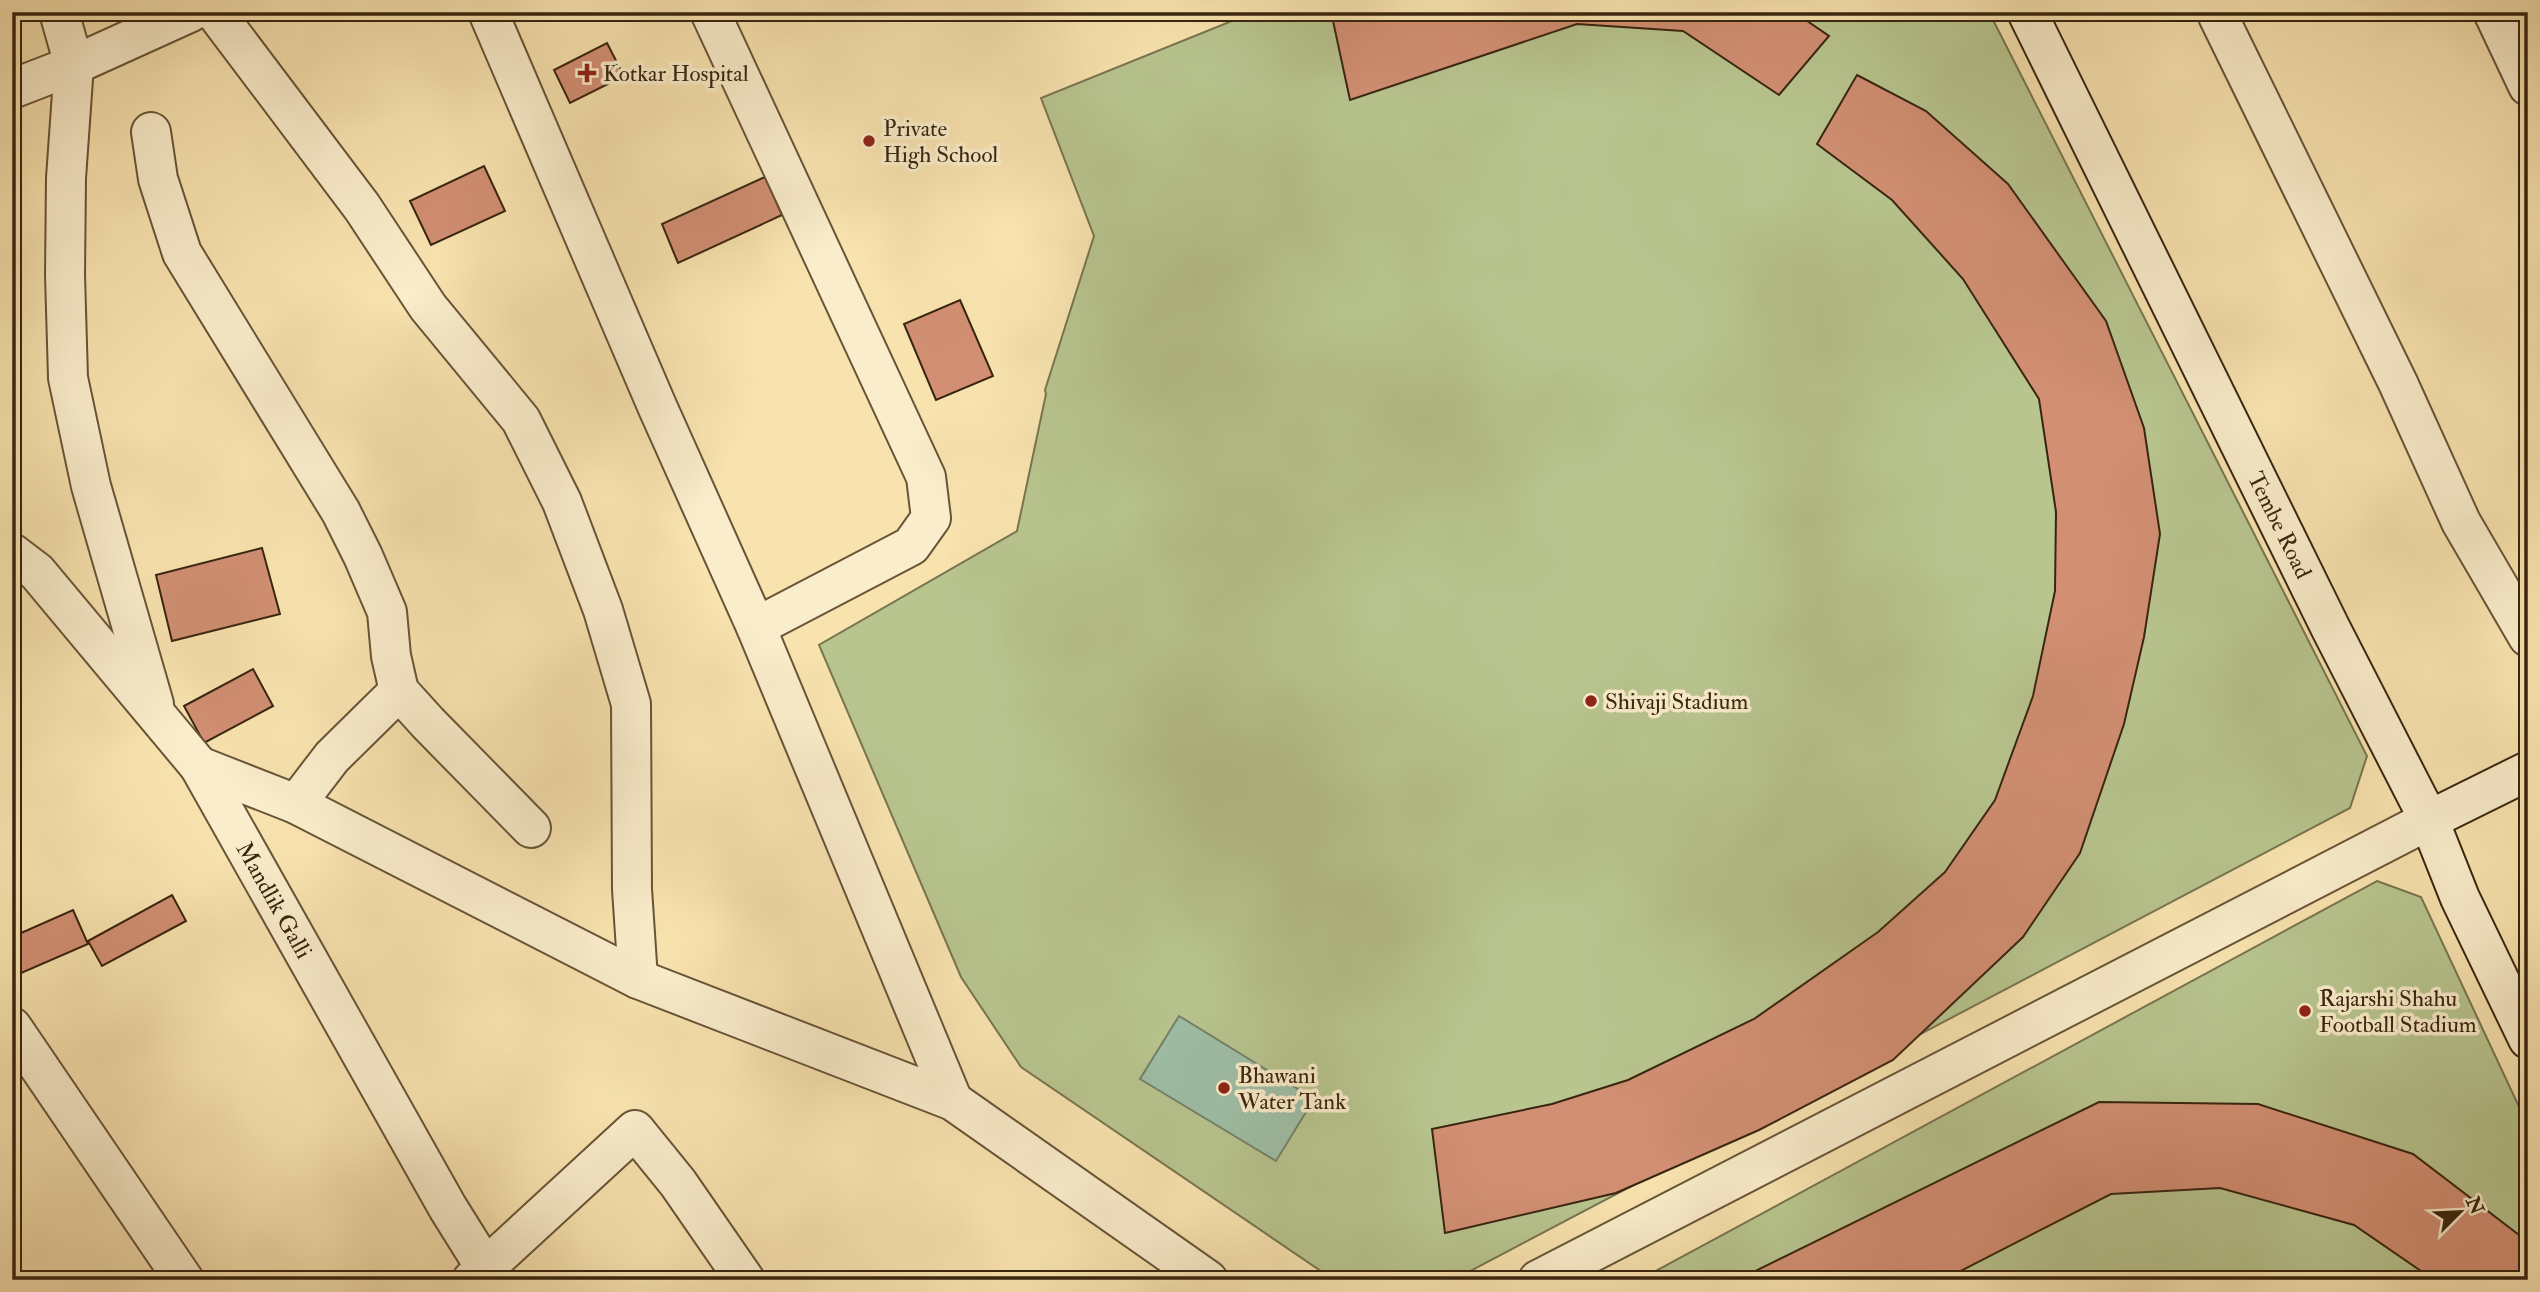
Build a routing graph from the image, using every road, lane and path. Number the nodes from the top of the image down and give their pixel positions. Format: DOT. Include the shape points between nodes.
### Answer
graph roads {
  1 [pos="59,12"];
  2 [pos="191,12"];
  3 [pos="215,12"];
  4 [pos="488,12"];
  5 [pos="709,12"];
  6 [pos="2027,12"];
  7 [pos="2493,12"];
  8 [pos="2218,16"];
  9 [pos="74,65"];
  10 [pos="2528,86"];
  11 [pos="12,89"];
  12 [pos="151,132"];
  13 [pos="12,553"];
  14 [pos="756,627"];
  15 [pos="2528,637"];
  16 [pos="399,691"];
  17 [pos="158,719"];
  18 [pos="199,766"];
  19 [pos="2528,771"];
  20 [pos="296,804"];
  21 [pos="2428,820"];
  22 [pos="531,828"];
  23 [pos="638,979"];
  24 [pos="12,1027"];
  25 [pos="2528,1039"];
  26 [pos="953,1101"];
  27 [pos="483,1276"];
  28 [pos="184,1280"];
  29 [pos="745,1280"];
  30 [pos="1208,1280"];
  31 [pos="1538,1280"];
  1 -- 9 [label="street"];
  2 -- 9 [label="street"];
  3 -- 23 [label="street" via="362,206 428,307 521,419 562,502 603,610 631,704 632,889"];
  4 -- 14 [label="street"];
  5 -- 14 [label="street" via="926,477 930,518 911,546"];
  6 -- 21 [label="street, Tembe Road"];
  7 -- 10 [label="street"];
  8 -- 15 [label="street" via="2461,522"];
  9 -- 11 [label="street"];
  9 -- 17 [label="street" via="66,178 68,378 91,486"];
  12 -- 16 [label="street" via="158,179 182,253 363,555 387,612"];
  13 -- 17 [label="street, Mandlik Galli" via="37,572"];
  14 -- 26 [label="street"];
  16 -- 20 [label="street" via="332,757"];
  16 -- 22 [label="street"];
  17 -- 18 [label="street, Mandlik Galli"];
  18 -- 20 [label="street"];
  18 -- 27 [label="street, Mandlik Galli"];
  19 -- 21 [label="street"];
  20 -- 23 [label="street"];
  21 -- 25 [label="street, Tembe Road"];
  21 -- 31 [label="street"];
  23 -- 26 [label="street"];
  24 -- 28 [label="street"];
  26 -- 30 [label="street"];
  27 -- 29 [label="street" via="635,1130"];
}
